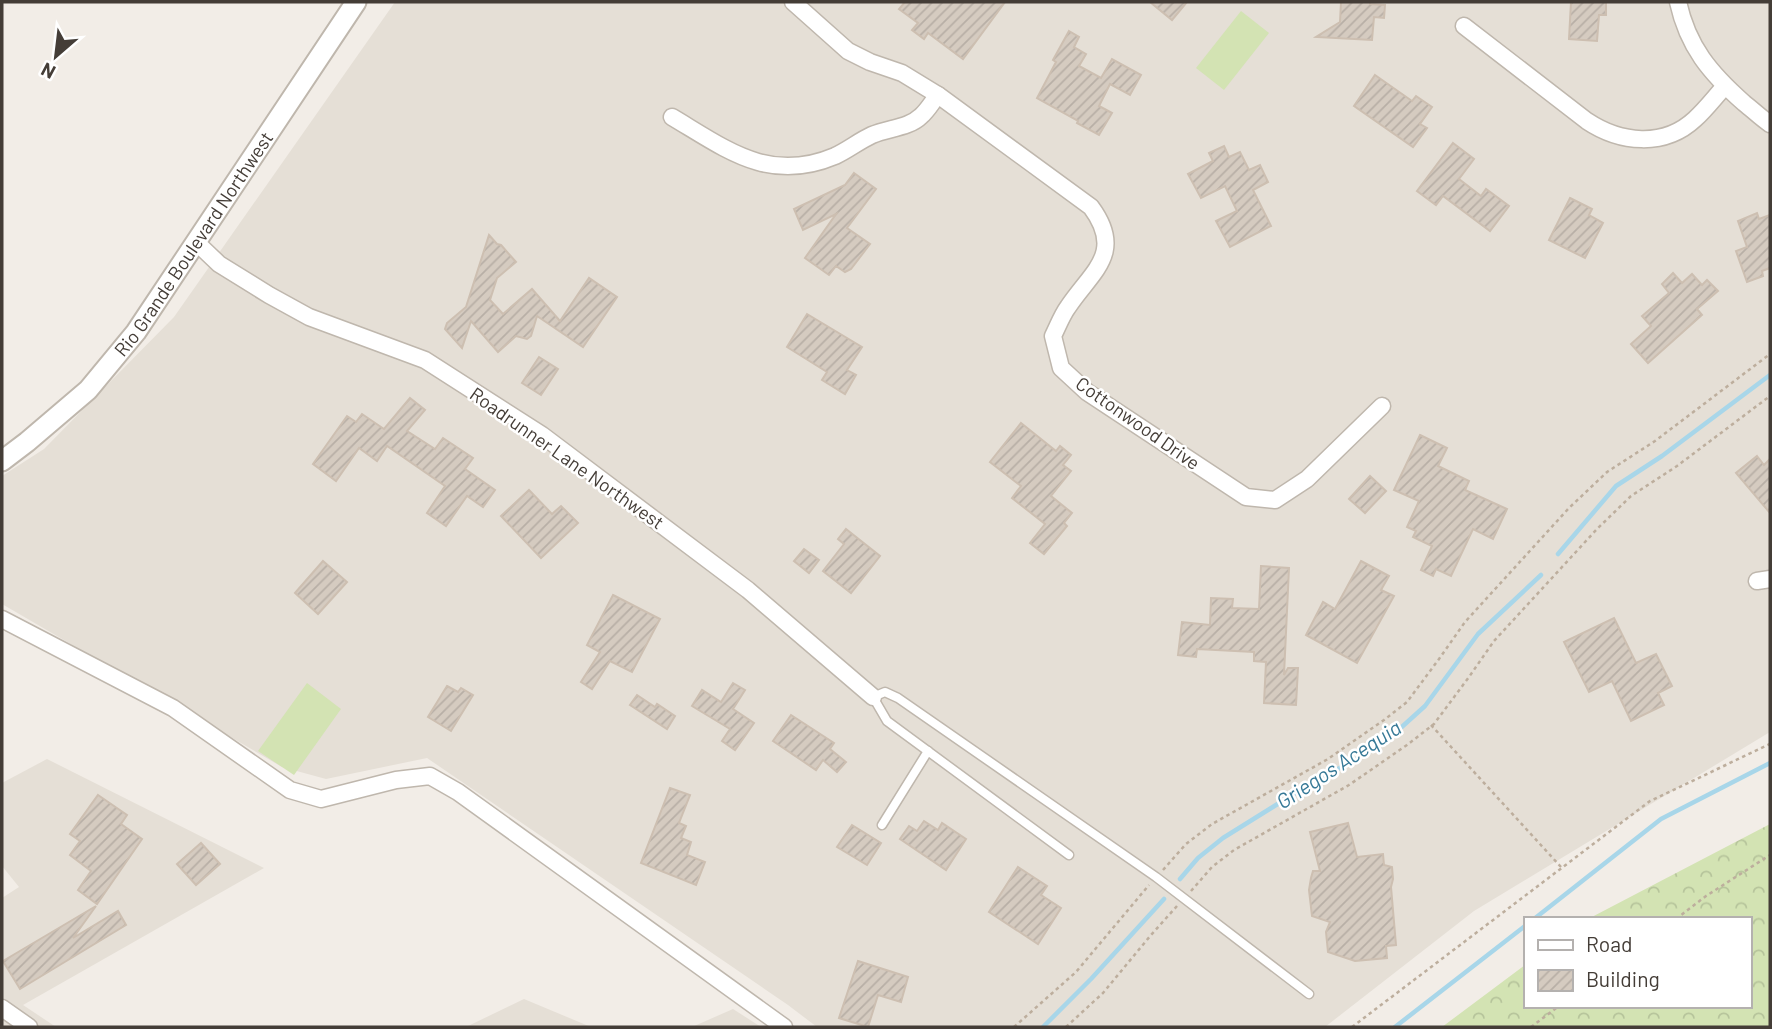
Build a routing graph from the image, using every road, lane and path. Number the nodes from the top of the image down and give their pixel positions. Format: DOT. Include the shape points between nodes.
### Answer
graph roads {
  1 [pos="356,2"];
  2 [pos="793,2"];
  3 [pos="1678,2"];
  4 [pos="1464,26"];
  5 [pos="1725,86"];
  6 [pos="938,95"];
  7 [pos="672,117"];
  8 [pos="1770,124"];
  9 [pos="197,243"];
  10 [pos="1770,354"];
  11 [pos="1770,396"];
  12 [pos="1382,406"];
  13 [pos="2,461"];
  14 [pos="2,619"];
  15 [pos="873,697"];
  16 [pos="1431,725"];
  17 [pos="1770,744"];
  18 [pos="928,751"];
  19 [pos="882,825"];
  20 [pos="1069,855"];
  21 [pos="1770,855"];
  22 [pos="1561,867"];
  23 [pos="1156,877"];
  24 [pos="1184,899"];
  25 [pos="1679,917"];
  26 [pos="1309,993"];
  27 [pos="2,1008"];
  28 [pos="1556,1008"];
  29 [pos="29,1027"];
  30 [pos="784,1027"];
  31 [pos="1014,1027"];
  32 [pos="1066,1027"];
  33 [pos="1352,1027"];
  34 [pos="1531,1027"];
  1 -- 9 [label="street, Rio Grande Boulevard Northwest"];
  2 -- 6 [label="street, Cottonwood Drive" via="848,51 902,73"];
  3 -- 5 [label="street" via="1695,47"];
  4 -- 5 [label="street" via="1602,131 1635,140 1680,130"];
  5 -- 8 [label="street"];
  6 -- 7 [label="street" via="914,121 832,157 792,166 764,164 731,152"];
  6 -- 12 [label="street, Cottonwood Drive" via="1083,200 1100,220 1105,237 1102,260 1068,307 1054,336 1061,368 1087,392 1246,498 1275,500 1307,479"];
  9 -- 13 [label="street, Rio Grande Boulevard Northwest" via="136,332 89,390"];
  9 -- 15 [label="street, Roadrunner Lane Northwest" via="219,264 279,301 309,317 425,360 542,435 748,590"];
  10 -- 23 [label="path" via="1606,472 1465,622 1407,702 1328,758 1213,824 1186,844"];
  11 -- 16 [label="path" via="1630,496 1494,641"];
  14 -- 30 [label="street" via="173,708 290,790 321,799 430,776"];
  15 -- 18 [label="lane" via="887,721"];
  15 -- 23 [label="lane" via="885,692 898,698"];
  16 -- 22 [label="path"];
  16 -- 24 [label="path" via="1349,785 1234,850"];
  17 -- 22 [label="path" via="1650,801"];
  18 -- 19 [label="lane"];
  18 -- 20 [label="lane"];
  21 -- 25 [label="path"];
  22 -- 33 [label="path"];
  23 -- 24 [label="lane"];
  23 -- 31 [label="path" via="1076,972"];
  24 -- 26 [label="lane"];
  24 -- 32 [label="path" via="1103,993"];
  27 -- 29 [label="street"];
  28 -- 34 [label="path"];
}
